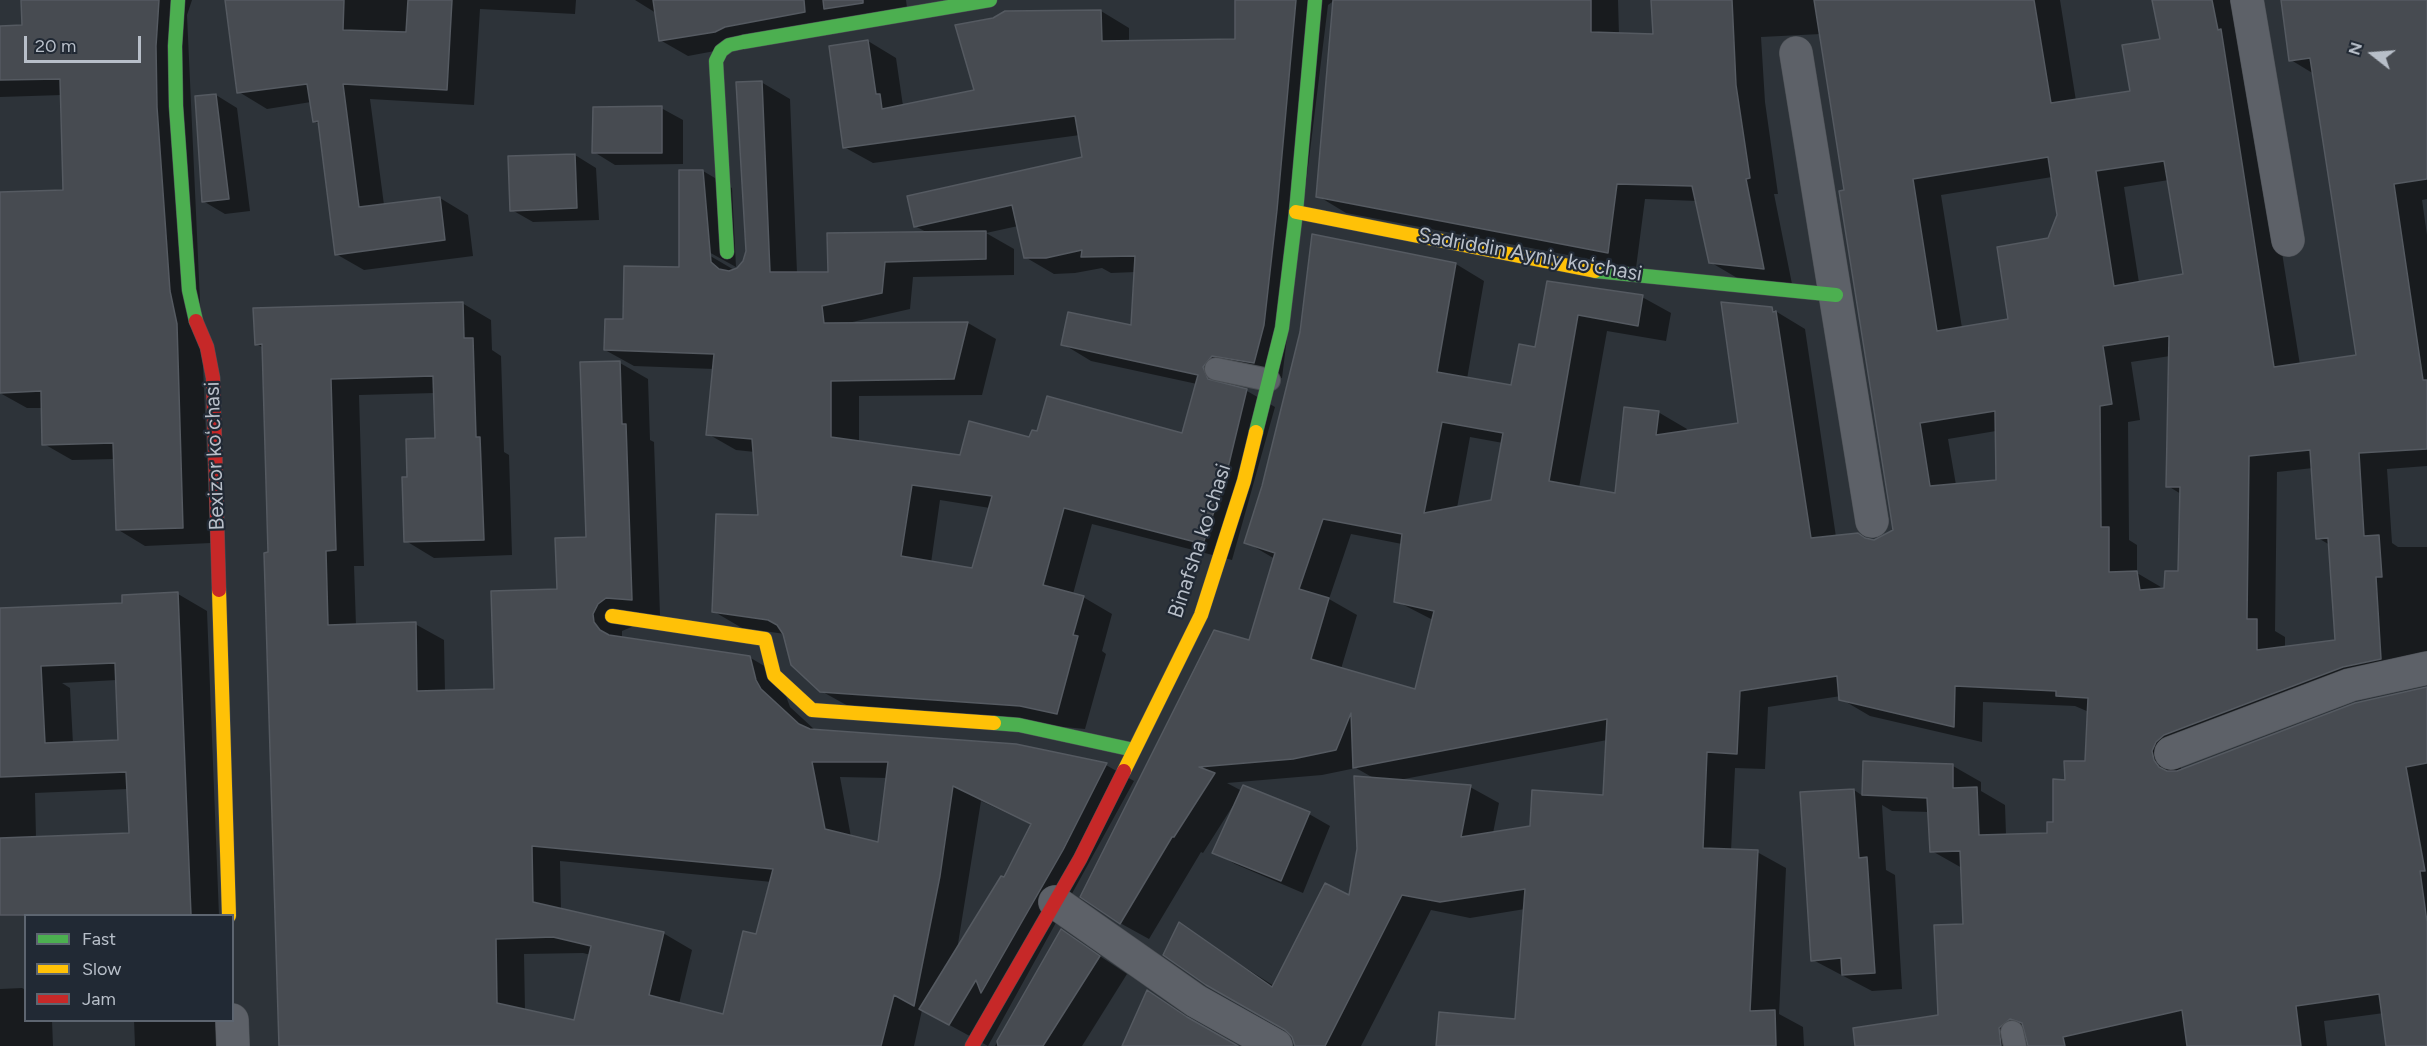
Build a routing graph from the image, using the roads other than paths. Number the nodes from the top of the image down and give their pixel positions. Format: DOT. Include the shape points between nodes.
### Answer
graph roads {
  1 [pos="178,0"];
  2 [pos="990,0"];
  3 [pos="1315,0"];
  4 [pos="2247,0"];
  5 [pos="1796,53"];
  6 [pos="1296,212"];
  7 [pos="2288,240"];
  8 [pos="727,252"];
  9 [pos="1836,295"];
  10 [pos="1216,369"];
  11 [pos="1269,380"];
  12 [pos="1872,521"];
  13 [pos="612,616"];
  14 [pos="2427,668"];
  15 [pos="1134,750"];
  16 [pos="2171,753"];
  17 [pos="1055,902"];
  18 [pos="229,914"];
  19 [pos="232,1022"];
  20 [pos="233,1046"];
  21 [pos="972,1046"];
  22 [pos="1276,1046"];
  1 -- 18 [label="street, Bexizor koʻchasi" via="176,106 189,290 213,378"];
  2 -- 8 [label="street" via="743,42 721,51 716,61"];
  3 -- 6 [label="street, Binafsha koʻchasi"];
  4 -- 7 [label="street"];
  5 -- 9 [label="street"];
  6 -- 9 [label="street, Sadriddin Ayniy koʻchasi" via="1590,270"];
  6 -- 11 [label="street, Binafsha koʻchasi" via="1282,328"];
  9 -- 12 [label="street"];
  10 -- 11 [label="lane"];
  11 -- 15 [label="street, Binafsha koʻchasi" via="1244,481 1201,615"];
  13 -- 15 [label="street" via="765,639 774,675 812,710 1019,725"];
  14 -- 16 [label="street" via="2350,685"];
  15 -- 17 [label="street, Binafsha koʻchasi"];
  17 -- 21 [label="street, Binafsha koʻchasi"];
  17 -- 22 [label="street" via="1197,1001"];
  19 -- 20 [label="street"];
}
